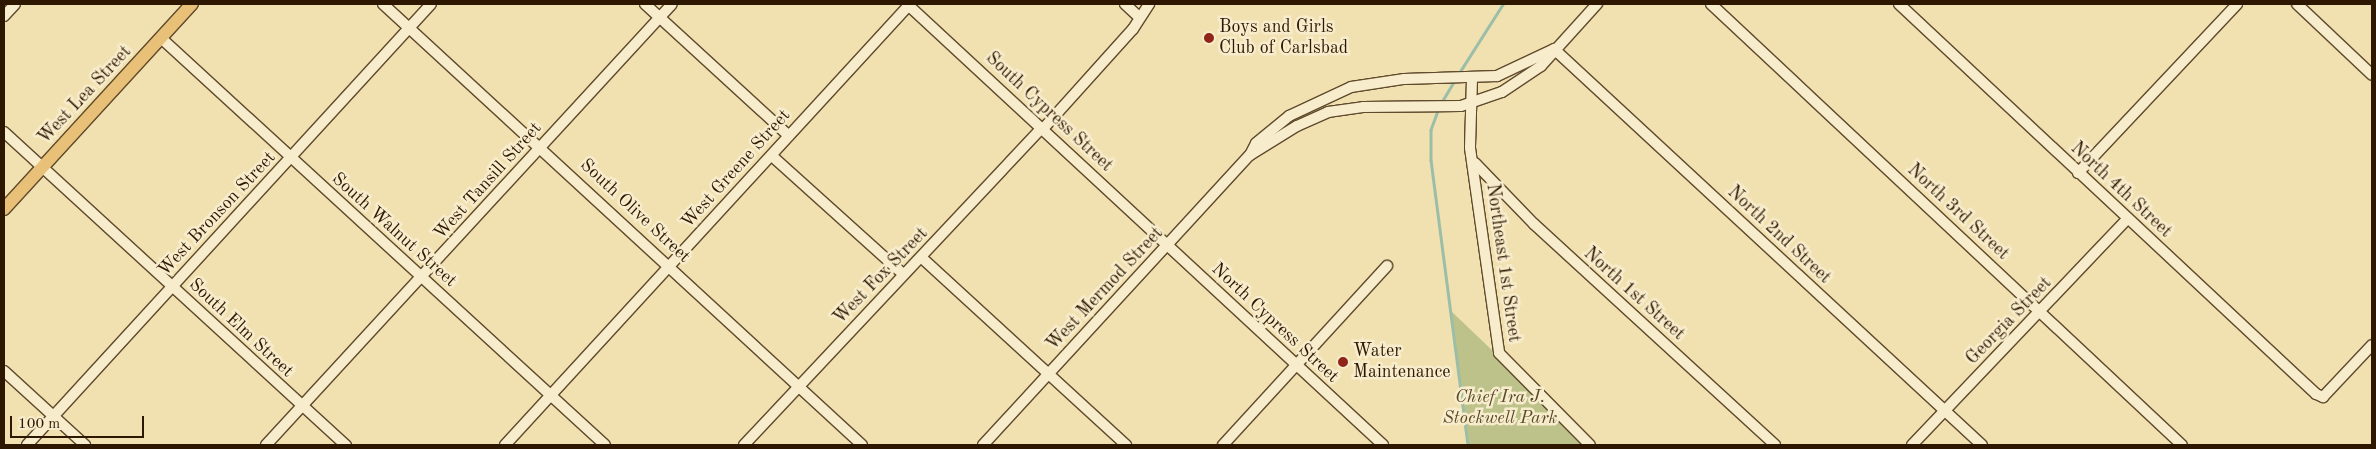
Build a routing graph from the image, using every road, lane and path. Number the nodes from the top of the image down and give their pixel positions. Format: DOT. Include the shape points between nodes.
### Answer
graph roads {
  1 [pos="15,4"];
  2 [pos="192,4"];
  3 [pos="383,4"];
  4 [pos="431,4"];
  5 [pos="645,4"];
  6 [pos="672,4"];
  7 [pos="909,4"];
  8 [pos="1124,4"];
  9 [pos="1149,4"];
  10 [pos="1597,4"];
  11 [pos="1711,4"];
  12 [pos="1899,4"];
  13 [pos="2236,4"];
  14 [pos="2297,4"];
  15 [pos="4,16"];
  16 [pos="1138,16"];
  17 [pos="660,17"];
  18 [pos="410,27"];
  19 [pos="161,38"];
  20 [pos="1554,49"];
  21 [pos="2372,75"];
  22 [pos="1472,79"];
  23 [pos="1472,104"];
  24 [pos="1041,130"];
  25 [pos="4,132"];
  26 [pos="789,136"];
  27 [pos="541,146"];
  28 [pos="772,156"];
  29 [pos="1250,156"];
  30 [pos="291,158"];
  31 [pos="1475,163"];
  32 [pos="42,168"];
  33 [pos="2078,173"];
  34 [pos="4,209"];
  35 [pos="2128,218"];
  36 [pos="1168,244"];
  37 [pos="922,258"];
  38 [pos="670,266"];
  39 [pos="1387,266"];
  40 [pos="904,274"];
  41 [pos="422,277"];
  42 [pos="172,286"];
  43 [pos="2041,311"];
  44 [pos="2372,345"];
  45 [pos="1296,366"];
  46 [pos="4,371"];
  47 [pos="1049,374"];
  48 [pos="798,386"];
  49 [pos="551,395"];
  50 [pos="302,406"];
  51 [pos="1945,411"];
  52 [pos="54,416"];
  53 [pos="27,445"];
  54 [pos="85,445"];
  55 [pos="266,445"];
  56 [pos="346,445"];
  57 [pos="505,445"];
  58 [pos="605,445"];
  59 [pos="744,445"];
  60 [pos="862,445"];
  61 [pos="983,445"];
  62 [pos="1126,445"];
  63 [pos="1223,445"];
  64 [pos="1383,445"];
  65 [pos="1590,445"];
  66 [pos="1775,445"];
  67 [pos="1912,445"];
  68 [pos="1982,445"];
  69 [pos="2182,445"];
  1 -- 15 [label="street"];
  2 -- 19 [label="main road, West Lea Street"];
  3 -- 18 [label="street, South Olive Street"];
  4 -- 18 [label="street, West Bronson Street"];
  5 -- 17 [label="street"];
  6 -- 17 [label="street, West Tansill Street"];
  7 -- 24 [label="street, South Cypress Street"];
  7 -- 26 [label="street, West Greene Street"];
  8 -- 16 [label="street"];
  9 -- 16 [label="street, West Fox Street"];
  10 -- 20 [label="street"];
  11 -- 43 [label="street, North 3rd Street"];
  12 -- 33 [label="street, North 4th Street"];
  13 -- 33 [label="street"];
  14 -- 21 [label="street"];
  16 -- 24 [label="street, West Fox Street" via="1133,29"];
  17 -- 26 [label="street"];
  17 -- 27 [label="street, West Tansill Street"];
  18 -- 27 [label="street, South Olive Street"];
  18 -- 30 [label="street, West Bronson Street"];
  19 -- 30 [label="street, South Walnut Street"];
  19 -- 32 [label="main road, West Lea Street"];
  20 -- 22 [label="street" via="1504,74"];
  20 -- 23 [label="street" via="1524,79"];
  20 -- 51 [label="street, North 2nd Street"];
  22 -- 23 [label="street, Northeast 1st Street"];
  22 -- 29 [label="street" via="1390,80 1335,92 1278,124 1256,143"];
  23 -- 29 [label="street" via="1427,108 1362,107 1328,112 1291,128 1264,151"];
  23 -- 31 [label="street, Northeast 1st Street" via="1470,148"];
  24 -- 36 [label="street, South Cypress Street"];
  24 -- 37 [label="street, West Fox Street"];
  25 -- 32 [label="street, South Elm Street"];
  26 -- 28 [label="street, West Greene Street"];
  27 -- 38 [label="street, South Olive Street"];
  27 -- 41 [label="street, West Tansill Street"];
  28 -- 38 [label="street, West Greene Street"];
  28 -- 40 [label="street"];
  29 -- 36 [label="street, West Mermod Street"];
  30 -- 41 [label="street, South Walnut Street"];
  30 -- 42 [label="street, West Bronson Street"];
  31 -- 65 [label="street, Northeast 1st Street" via="1499,352"];
  31 -- 66 [label="street, North 1st Street" via="1534,224"];
  32 -- 34 [label="main road, West Lea Street"];
  32 -- 42 [label="street, South Elm Street"];
  33 -- 35 [label="street, North 4th Street"];
  35 -- 43 [label="street, Georgia Street"];
  35 -- 44 [label="street, North 4th Street" via="2323,397"];
  36 -- 45 [label="street, North Cypress Street"];
  36 -- 47 [label="street, West Mermod Street"];
  37 -- 40 [label="street, West Fox Street"];
  37 -- 47 [label="street"];
  38 -- 48 [label="street, South Olive Street"];
  38 -- 49 [label="street, West Greene Street"];
  39 -- 45 [label="street"];
  40 -- 48 [label="street, West Fox Street"];
  41 -- 49 [label="street, South Walnut Street"];
  41 -- 50 [label="street, West Tansill Street"];
  42 -- 50 [label="street, South Elm Street"];
  42 -- 52 [label="street, West Bronson Street"];
  43 -- 51 [label="street, Georgia Street"];
  43 -- 69 [label="street, North 3rd Street"];
  45 -- 63 [label="street"];
  45 -- 64 [label="street, North Cypress Street"];
  46 -- 52 [label="street"];
  47 -- 61 [label="street, West Mermod Street"];
  47 -- 62 [label="street"];
  48 -- 59 [label="street, West Fox Street"];
  48 -- 60 [label="street, South Olive Street"];
  49 -- 57 [label="street, West Greene Street"];
  49 -- 58 [label="street, South Walnut Street"];
  50 -- 55 [label="street, West Tansill Street"];
  50 -- 56 [label="street, South Elm Street"];
  51 -- 67 [label="street, Georgia Street"];
  51 -- 68 [label="street, North 2nd Street"];
  52 -- 53 [label="street, West Bronson Street"];
  52 -- 54 [label="street"];
}
